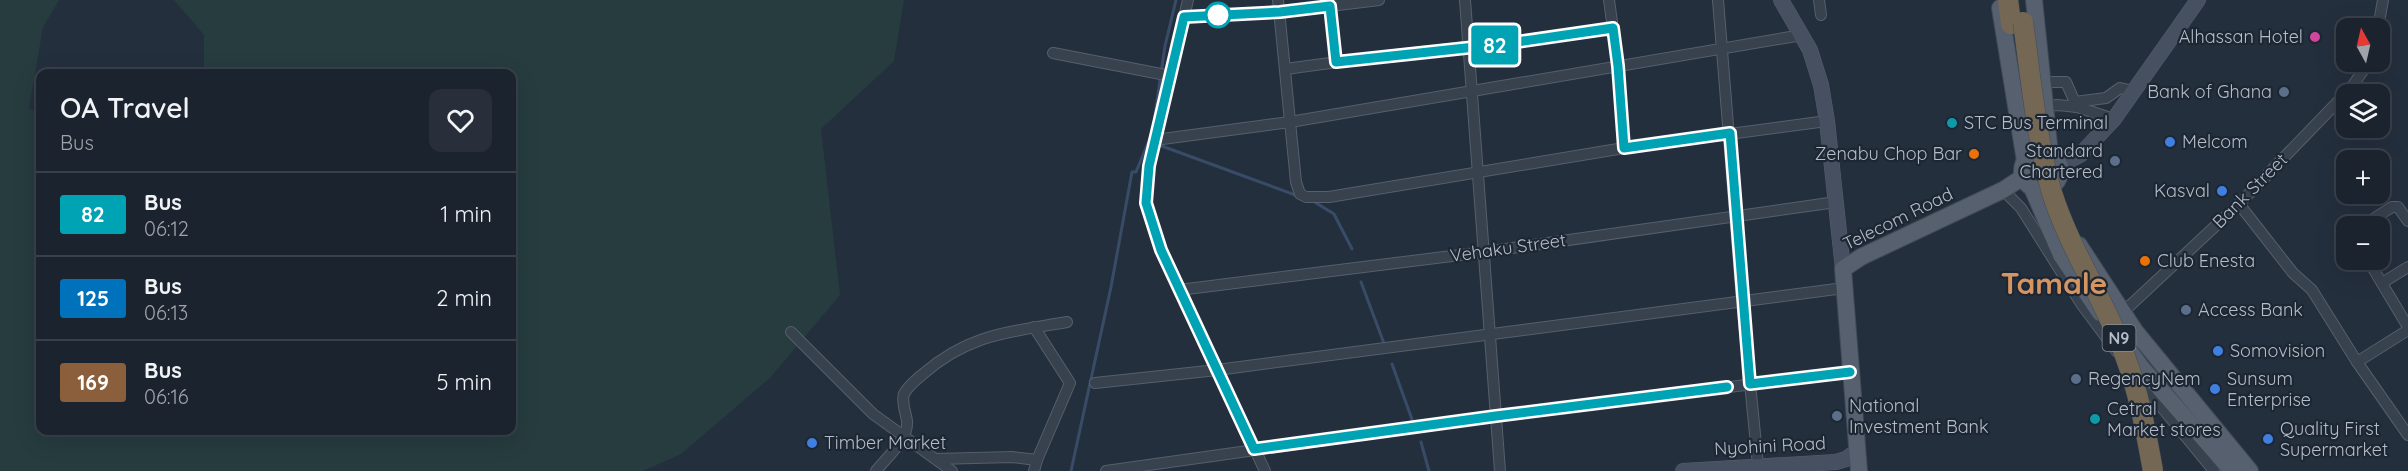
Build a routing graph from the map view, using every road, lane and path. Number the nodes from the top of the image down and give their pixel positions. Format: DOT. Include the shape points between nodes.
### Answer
graph roads {
  1 [pos="1188,0"];
  2 [pos="1278,0"];
  3 [pos="1379,0"];
  4 [pos="1465,0"];
  5 [pos="1609,0"];
  6 [pos="1718,0"];
  7 [pos="1781,0"];
  8 [pos="1819,0"];
  9 [pos="1999,0"];
  10 [pos="2008,0"];
  11 [pos="2021,0"];
  12 [pos="2034,0"];
  13 [pos="2198,0"];
  14 [pos="2383,0"];
  15 [pos="1330,6"];
  16 [pos="1280,12"];
  17 [pos="1821,15"];
  18 [pos="1184,17"];
  19 [pos="2380,18"];
  20 [pos="2017,23"];
  21 [pos="1613,28"];
  22 [pos="1802,35"];
  23 [pos="1469,48"];
  24 [pos="1724,49"];
  25 [pos="1053,53"];
  26 [pos="1336,62"];
  27 [pos="1618,66"];
  28 [pos="1286,69"];
  29 [pos="2362,72"];
  30 [pos="1171,76"];
  31 [pos="2043,82"];
  32 [pos="1472,91"];
  33 [pos="2133,91"];
  34 [pos="2076,105"];
  35 [pos="2046,106"];
  36 [pos="2114,119"];
  37 [pos="1827,121"];
  38 [pos="1290,122"];
  39 [pos="1730,133"];
  40 [pos="1155,140"];
  41 [pos="1624,148"];
  42 [pos="2054,160"];
  43 [pos="1478,171"];
  44 [pos="2027,175"];
  45 [pos="2055,184"];
  46 [pos="2003,190"];
  47 [pos="1836,202"];
  48 [pos="2239,204"];
  49 [pos="2403,204"];
  50 [pos="2378,216"];
  51 [pos="1736,217"];
  52 [pos="2408,221"];
  53 [pos="1484,252"];
  54 [pos="2408,267"];
  55 [pos="1843,269"];
  56 [pos="2374,270"];
  57 [pos="2382,283"];
  58 [pos="1844,288"];
  59 [pos="1179,290"];
  60 [pos="1742,301"];
  61 [pos="2122,313"];
  62 [pos="1067,322"];
  63 [pos="1034,327"];
  64 [pos="2408,328"];
  65 [pos="791,332"];
  66 [pos="1490,335"];
  67 [pos="2357,362"];
  68 [pos="1217,370"];
  69 [pos="1850,372"];
  70 [pos="1095,383"];
  71 [pos="1750,384"];
  72 [pos="1496,416"];
  73 [pos="2408,435"];
  74 [pos="903,437"];
  75 [pos="1254,449"];
  76 [pos="1857,451"];
  77 [pos="936,459"];
  78 [pos="1036,465"];
  79 [pos="1758,465"];
  80 [pos="1841,466"];
  81 [pos="876,471"];
  82 [pos="952,471"];
  83 [pos="1106,471"];
  84 [pos="1265,471"];
  85 [pos="1500,471"];
  86 [pos="1683,471"];
  87 [pos="1859,471"];
  88 [pos="2140,471"];
  89 [pos="2153,471"];
  90 [pos="2214,471"];
  91 [pos="2232,471"];
  92 [pos="2250,471"];
  1 -- 18 [label="street"];
  2 -- 16 [label="street"];
  3 -- 15 [label="street"];
  4 -- 23 [label="street"];
  5 -- 21 [label="street"];
  6 -- 24 [label="street"];
  7 -- 22 [label="street"];
  8 -- 17 [label="street"];
  9 -- 44 [label="main road"];
  10 -- 20 [label="highway"];
  11 -- 20 [label="highway"];
  12 -- 31 [label="main road"];
  13 -- 33 [label="street"];
  14 -- 19 [label="street"];
  15 -- 16 [label="street"];
  15 -- 26 [label="street"];
  16 -- 18 [label="street"];
  16 -- 28 [label="street"];
  18 -- 30 [label="street"];
  20 -- 88 [label="highway" via="2029,147 2042,201 2122,383"];
  20 -- 89 [label="highway, bridge" via="2053,194 2073,248 2125,354"];
  21 -- 23 [label="street"];
  21 -- 27 [label="street"];
  22 -- 24 [label="street"];
  22 -- 37 [label="street" via="1815,63"];
  23 -- 26 [label="street"];
  23 -- 32 [label="street"];
  24 -- 27 [label="street"];
  24 -- 39 [label="street"];
  25 -- 30 [label="street"];
  26 -- 28 [label="street"];
  27 -- 32 [label="street"];
  27 -- 41 [label="street"];
  28 -- 38 [label="street"];
  29 -- 48 [label="street, Bank Street"];
  30 -- 40 [label="street"];
  31 -- 34 [label="street" via="2066,82"];
  31 -- 35 [label="main road"];
  32 -- 38 [label="street"];
  32 -- 43 [label="street"];
  33 -- 34 [label="street" via="2120,88 2106,98"];
  33 -- 36 [label="street"];
  34 -- 35 [label="street"];
  34 -- 36 [label="street"];
  35 -- 42 [label="main road"];
  36 -- 42 [label="street" via="2080,155"];
  37 -- 39 [label="street"];
  37 -- 47 [label="street"];
  38 -- 40 [label="street"];
  38 -- 43 [label="street" via="1297,189 1306,197 1329,197"];
  39 -- 41 [label="street"];
  39 -- 51 [label="street"];
  40 -- 59 [label="street" via="1146,203"];
  41 -- 43 [label="street"];
  42 -- 44 [label="main road" via="2034,153"];
  42 -- 45 [label="main road" via="2058,178"];
  43 -- 53 [label="street"];
  44 -- 45 [label="main road" via="2044,190"];
  44 -- 46 [label="main road, Telecom Road"];
  44 -- 91 [label="main road, N9" via="2061,255 2097,309 2141,367"];
  45 -- 61 [label="main road" via="2071,232"];
  46 -- 55 [label="main road, Telecom Road"];
  46 -- 90 [label="street" via="2021,208 2082,305"];
  47 -- 51 [label="street, Vehaku Street"];
  47 -- 55 [label="street"];
  48 -- 61 [label="street, Bank Street"];
  48 -- 67 [label="street" via="2312,290"];
  49 -- 50 [label="street"];
  49 -- 52 [label="street"];
  51 -- 53 [label="street, Vehaku Street"];
  51 -- 60 [label="street"];
  53 -- 59 [label="street, Vehaku Street"];
  53 -- 66 [label="street"];
  54 -- 57 [label="street"];
  55 -- 58 [label="main road, Telecom Road"];
  56 -- 57 [label="street"];
  57 -- 64 [label="street"];
  58 -- 60 [label="street"];
  58 -- 69 [label="main road, Telecom Road"];
  59 -- 68 [label="street"];
  60 -- 66 [label="street"];
  60 -- 71 [label="street"];
  61 -- 92 [label="main road"];
  62 -- 63 [label="street"];
  63 -- 74 [label="street" via="965,345 908,387 903,401 907,422"];
  63 -- 78 [label="street" via="1070,383"];
  64 -- 67 [label="street"];
  65 -- 74 [label="street" via="845,387"];
  66 -- 68 [label="street"];
  66 -- 72 [label="street"];
  67 -- 73 [label="street"];
  68 -- 70 [label="street"];
  68 -- 75 [label="street"];
  69 -- 71 [label="street"];
  69 -- 76 [label="main road, Telecom Road"];
  71 -- 72 [label="street"];
  71 -- 79 [label="street"];
  72 -- 75 [label="street"];
  72 -- 85 [label="street"];
  74 -- 77 [label="street"];
  74 -- 81 [label="street"];
  75 -- 83 [label="street"];
  75 -- 84 [label="street"];
  76 -- 80 [label="street, Nyohini Road"];
  76 -- 87 [label="main road, Telecom Road"];
  77 -- 78 [label="street" via="1012,457"];
  77 -- 82 [label="street"];
  79 -- 80 [label="street, Nyohini Road"];
  79 -- 86 [label="street, Nyohini Road"];
}
